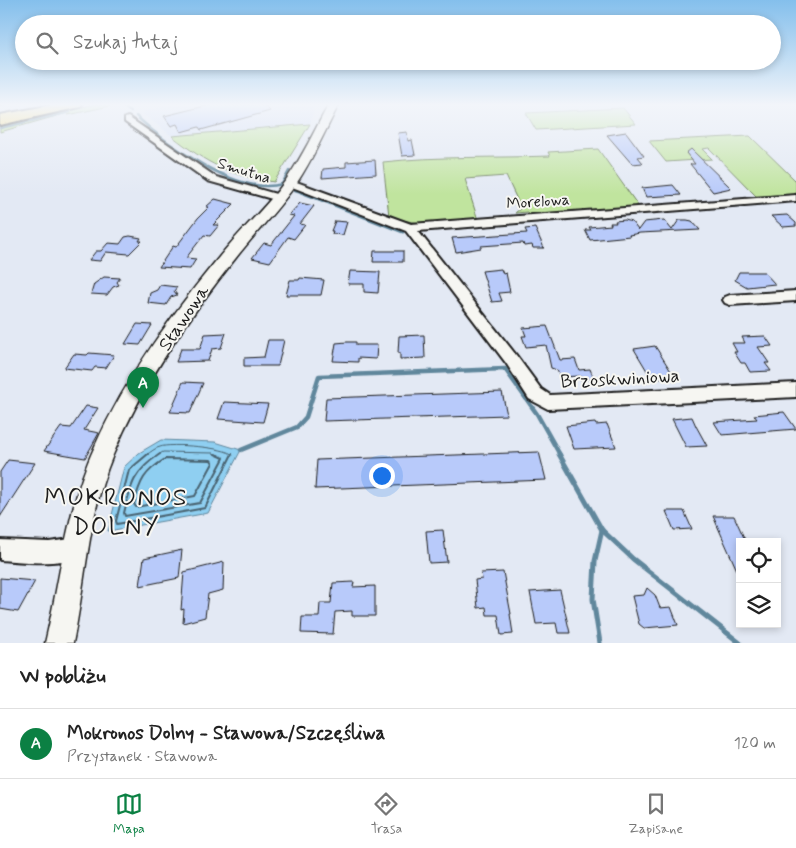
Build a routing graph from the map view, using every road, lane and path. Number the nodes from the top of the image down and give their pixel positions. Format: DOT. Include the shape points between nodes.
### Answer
graph roads {
  1 [pos="148,134"];
  2 [pos="318,134"];
  3 [pos="291,183"];
  4 [pos="279,198"];
  5 [pos="796,198"];
  6 [pos="410,228"];
  7 [pos="796,296"];
  8 [pos="730,300"];
  9 [pos="796,390"];
  10 [pos="78,548"];
  11 [pos="0,550"];
  12 [pos="59,643"];
  1 -- 4 [label="street, Smutna" via="212,178"];
  2 -- 3 [label="street, Stawowa"];
  3 -- 4 [label="street, Stawowa"];
  3 -- 6 [label="street, Morelowa"];
  4 -- 10 [label="street, Stawowa" via="228,256 193,303 131,400 95,472"];
  5 -- 6 [label="street, Morelowa"];
  6 -- 9 [label="street, Brzoskwiniowa" via="512,359 535,394 548,402"];
  7 -- 8 [label="street"];
  10 -- 11 [label="street" via="46,552"];
  10 -- 12 [label="street, Stawowa"];
}
